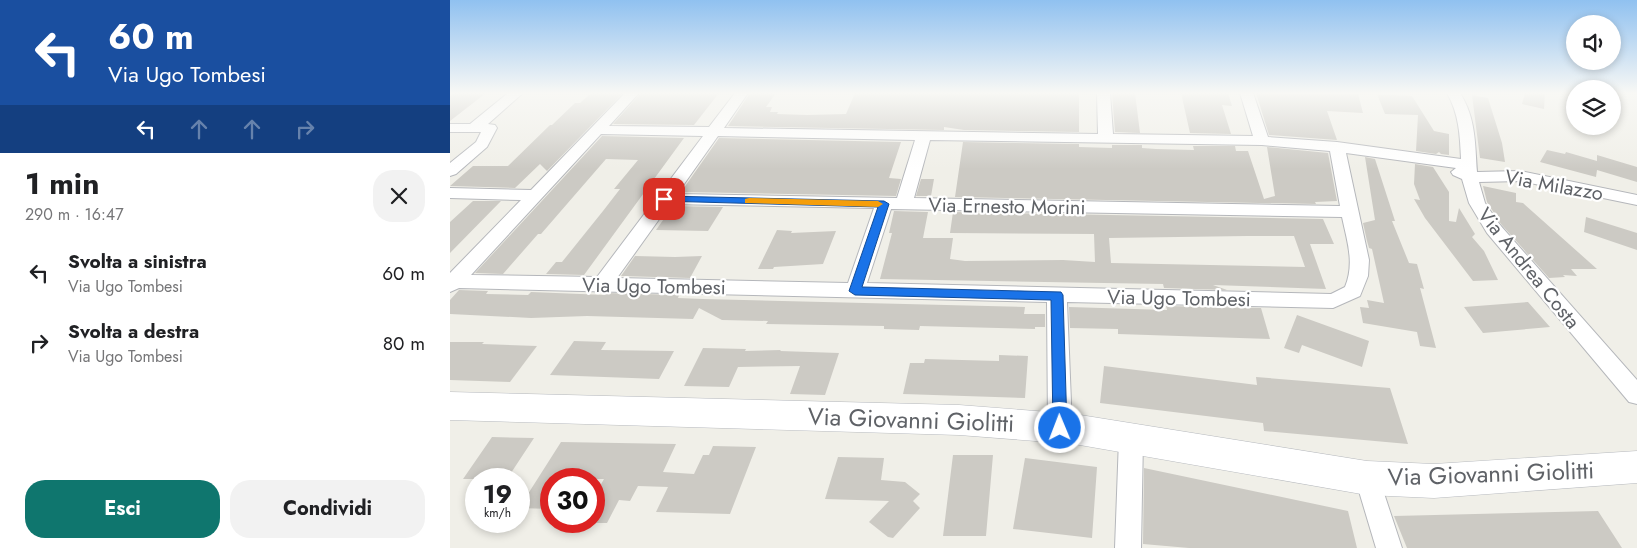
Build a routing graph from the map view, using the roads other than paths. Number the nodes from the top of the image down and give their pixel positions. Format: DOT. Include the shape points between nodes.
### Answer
graph roads {
  1 [pos="485,119"];
  2 [pos="608,119"];
  3 [pos="724,119"];
  4 [pos="1105,119"];
  5 [pos="1255,119"];
  6 [pos="1466,119"];
  7 [pos="450,128"];
  8 [pos="474,128"];
  9 [pos="597,130"];
  10 [pos="714,132"];
  11 [pos="924,134"];
  12 [pos="1106,138"];
  13 [pos="1262,141"];
  14 [pos="1337,147"];
  15 [pos="450,171"];
  16 [pos="1470,171"];
  17 [pos="450,193"];
  18 [pos="534,195"];
  19 [pos="664,199"];
  20 [pos="1637,200"];
  21 [pos="884,204"];
  22 [pos="904,204"];
  23 [pos="1349,212"];
  24 [pos="452,283"];
  25 [pos="602,285"];
  26 [pos="855,291"];
  27 [pos="1057,295"];
  28 [pos="1637,395"];
  29 [pos="450,406"];
  30 [pos="1060,428"];
  31 [pos="1131,439"];
  32 [pos="1637,467"];
  33 [pos="1368,478"];
  34 [pos="1128,548"];
  35 [pos="1389,548"];
  1 -- 8 [label="street"];
  2 -- 9 [label="street"];
  3 -- 10 [label="street"];
  4 -- 12 [label="street"];
  5 -- 13 [label="street"];
  6 -- 16 [label="street, Via Andrea Costa"];
  7 -- 8 [label="street"];
  8 -- 15 [label="street" via="490,128 482,144"];
  9 -- 10 [label="street"];
  9 -- 18 [label="street"];
  10 -- 11 [label="street"];
  10 -- 19 [label="street"];
  11 -- 12 [label="street"];
  11 -- 22 [label="street"];
  12 -- 13 [label="street"];
  13 -- 14 [label="street"];
  14 -- 16 [label="street" via="1403,155"];
  14 -- 23 [label="street, Via Ugo Tombesi"];
  16 -- 20 [label="street, Via Milazzo" via="1520,176"];
  16 -- 28 [label="street, Via Andrea Costa" via="1476,201 1485,217"];
  17 -- 18 [label="street"];
  18 -- 24 [label="street"];
  19 -- 21 [label="street, Via Ernesto Morini"];
  19 -- 25 [label="street"];
  21 -- 22 [label="street, Via Ernesto Morini"];
  21 -- 26 [label="street"];
  22 -- 23 [label="street, Via Ernesto Morini"];
  23 -- 27 [label="street, Via Ugo Tombesi" via="1360,260 1359,276 1353,291 1333,301"];
  24 -- 25 [label="street, Via Ugo Tombesi"];
  25 -- 26 [label="street, Via Ugo Tombesi"];
  26 -- 27 [label="street, Via Ugo Tombesi"];
  27 -- 30 [label="street"];
  29 -- 30 [label="street, Via Giovanni Giolitti" via="959,420"];
  30 -- 31 [label="street, Via Giovanni Giolitti"];
  31 -- 33 [label="street, Via Giovanni Giolitti"];
  31 -- 34 [label="street"];
  32 -- 33 [label="street, Via Giovanni Giolitti" via="1443,481"];
  33 -- 35 [label="street"];
}
